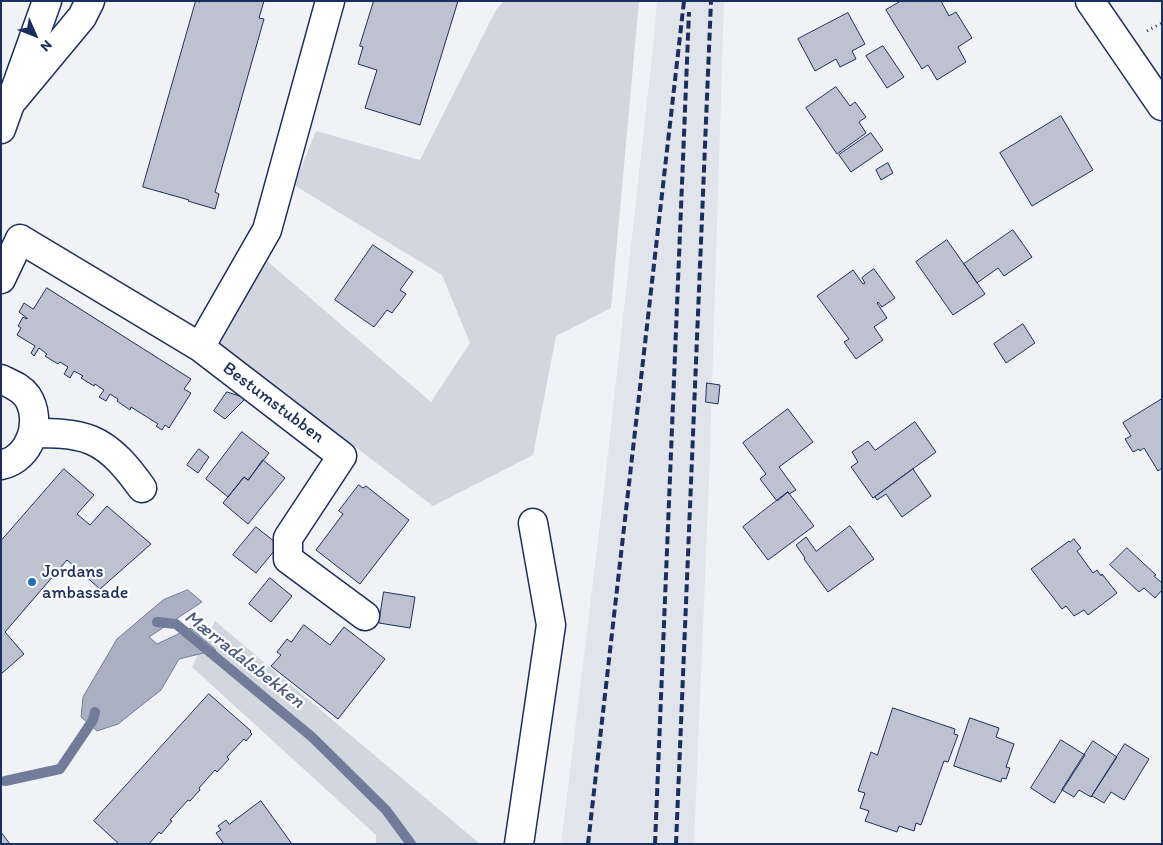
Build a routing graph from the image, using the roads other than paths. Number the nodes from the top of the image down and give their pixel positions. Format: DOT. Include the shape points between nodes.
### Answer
graph roads {
  1 [pos="47,1"];
  2 [pos="90,1"];
  3 [pos="330,1"];
  4 [pos="1090,1"];
  5 [pos="12,101"];
  6 [pos="1162,106"];
  7 [pos="1,129"];
  8 [pos="1,279"];
  9 [pos="200,347"];
  10 [pos="1,379"];
  11 [pos="33,433"];
  12 [pos="1,465"];
  13 [pos="142,488"];
  14 [pos="533,523"];
  15 [pos="365,616"];
  16 [pos="519,844"];
  1 -- 5 [label="main road"];
  2 -- 5 [label="main road" via="82,18"];
  3 -- 9 [label="main road" via="267,230"];
  4 -- 6 [label="main road"];
  5 -- 7 [label="main road"];
  8 -- 9 [label="main road, Bestumstubben" via="20,239"];
  9 -- 15 [label="main road, Bestumstubben" via="342,456 288,538 288,559"];
  10 -- 11 [label="main road" via="18,387 27,396 34,420"];
  11 -- 12 [label="main road" via="28,446 18,457"];
  11 -- 13 [label="main road" via="66,434 91,440 107,449"];
  14 -- 16 [label="main road" via="551,625"];
}
